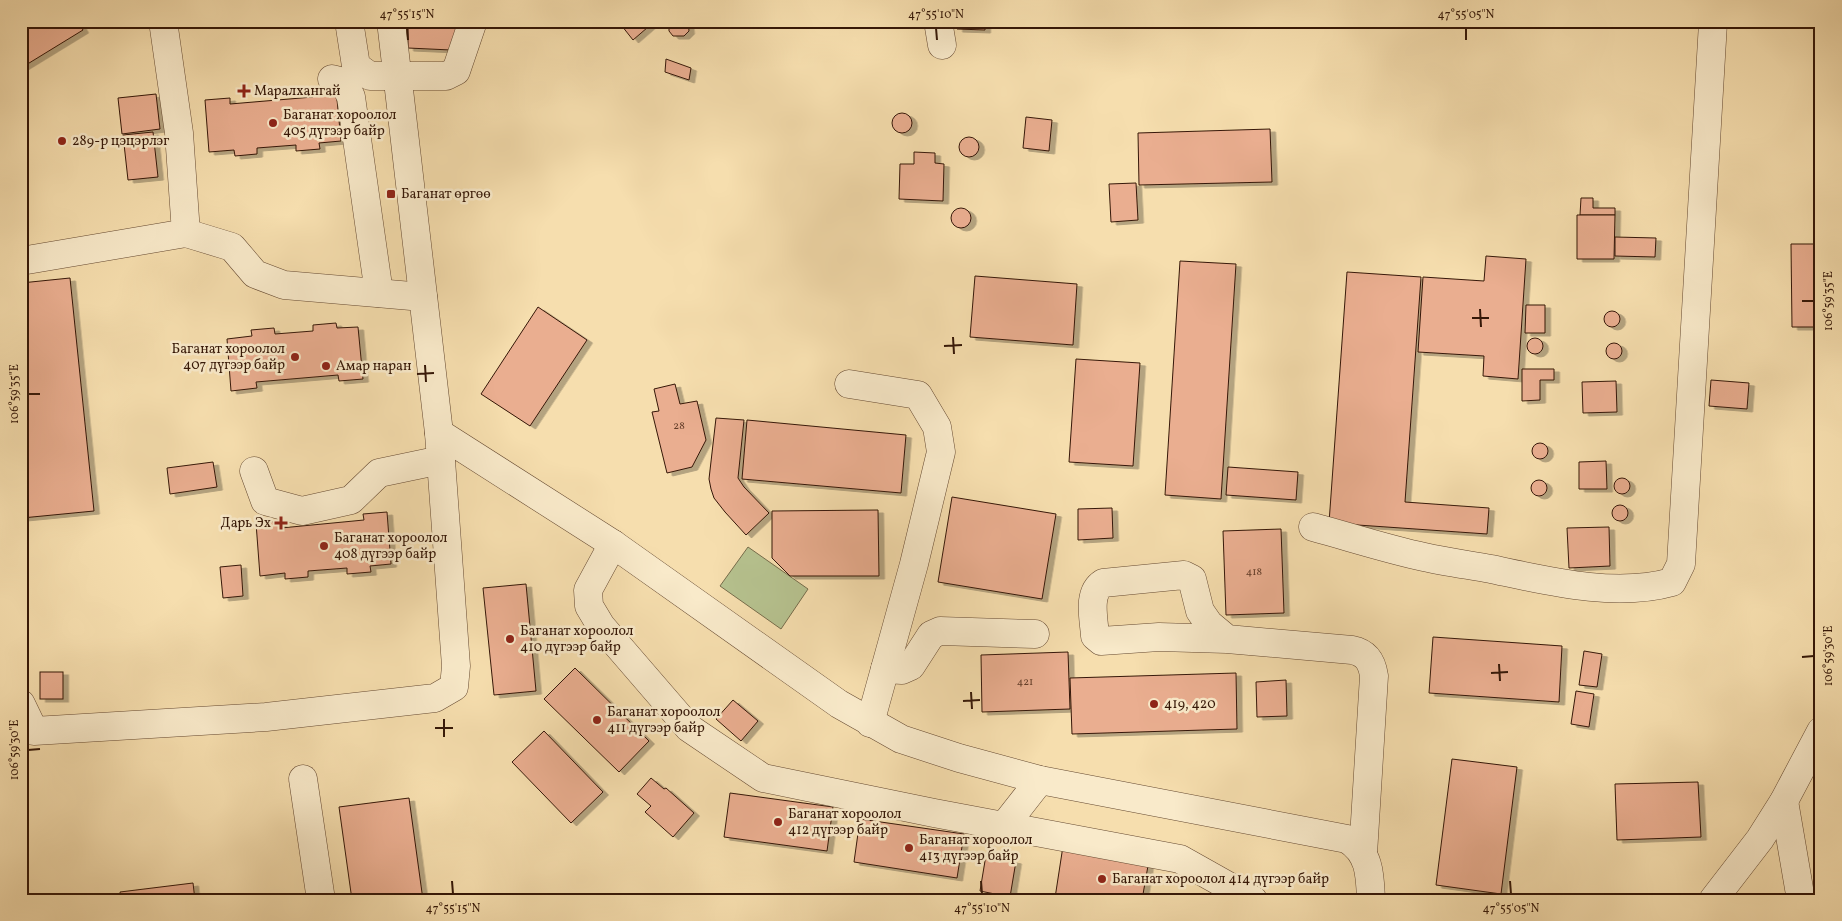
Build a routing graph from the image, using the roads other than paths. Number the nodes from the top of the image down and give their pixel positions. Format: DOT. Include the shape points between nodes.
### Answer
graph roads {
  1 [pos="163,21"];
  2 [pos="349,21"];
  3 [pos="390,21"];
  4 [pos="473,21"];
  5 [pos="1713,22"];
  6 [pos="397,76"];
  7 [pos="332,80"];
  8 [pos="186,233"];
  9 [pos="21,261"];
  10 [pos="379,293"];
  11 [pos="423,296"];
  12 [pos="849,384"];
  13 [pos="439,433"];
  14 [pos="441,460"];
  15 [pos="254,470"];
  16 [pos="1313,527"];
  17 [pos="613,544"];
  18 [pos="1035,634"];
  19 [pos="1227,639"];
  20 [pos="885,669"];
  21 [pos="21,704"];
  22 [pos="870,723"];
  23 [pos="28,730"];
  24 [pos="1821,731"];
  25 [pos="303,779"];
  26 [pos="1040,780"];
  27 [pos="1784,801"];
  28 [pos="1004,826"];
  29 [pos="1363,854"];
  30 [pos="321,900"];
  31 [pos="1253,900"];
  32 [pos="1371,900"];
  33 [pos="1713,900"];
  34 [pos="1802,900"];
  1 -- 8 [label="street" via="180,133"];
  2 -- 6 [label="street" via="356,66 370,76"];
  3 -- 6 [label="street"];
  4 -- 6 [label="street" via="456,71 446,76"];
  5 -- 16 [label="street" via="1680,564 1672,582 1623,588 1557,583 1424,558"];
  6 -- 11 [label="street"];
  7 -- 10 [label="street" via="344,82 351,98"];
  8 -- 9 [label="street"];
  8 -- 10 [label="street" via="232,247 255,274 284,285"];
  10 -- 11 [label="street"];
  11 -- 13 [label="street"];
  12 -- 20 [label="street" via="918,394 937,427 941,452"];
  13 -- 14 [label="street"];
  13 -- 17 [label="street"];
  14 -- 15 [label="street" via="379,473 351,500 302,511 265,502"];
  14 -- 23 [label="street" via="456,666 454,687 435,698 266,717"];
  17 -- 22 [label="street" via="775,660"];
  17 -- 28 [label="street" via="588,590 589,606 602,626 689,728 763,778"];
  18 -- 20 [label="street" via="940,631 931,635 911,666 902,670"];
  19 -- 19 [label="street" via="1209,624 1200,611 1192,579 1184,575 1103,583 1093,594 1095,636 1101,641 1159,637"];
  19 -- 29 [label="street" via="1352,650 1364,654 1369,660 1374,687"];
  20 -- 22 [label="street"];
  21 -- 23 [label="street"];
  22 -- 26 [label="street" via="916,746"];
  24 -- 27 [label="street"];
  25 -- 30 [label="street"];
  26 -- 28 [label="street"];
  26 -- 29 [label="street" via="1342,838"];
  27 -- 33 [label="street" via="1760,839"];
  27 -- 34 [label="street"];
  28 -- 31 [label="street" via="1180,859"];
  29 -- 32 [label="street" via="1370,872"];
}
